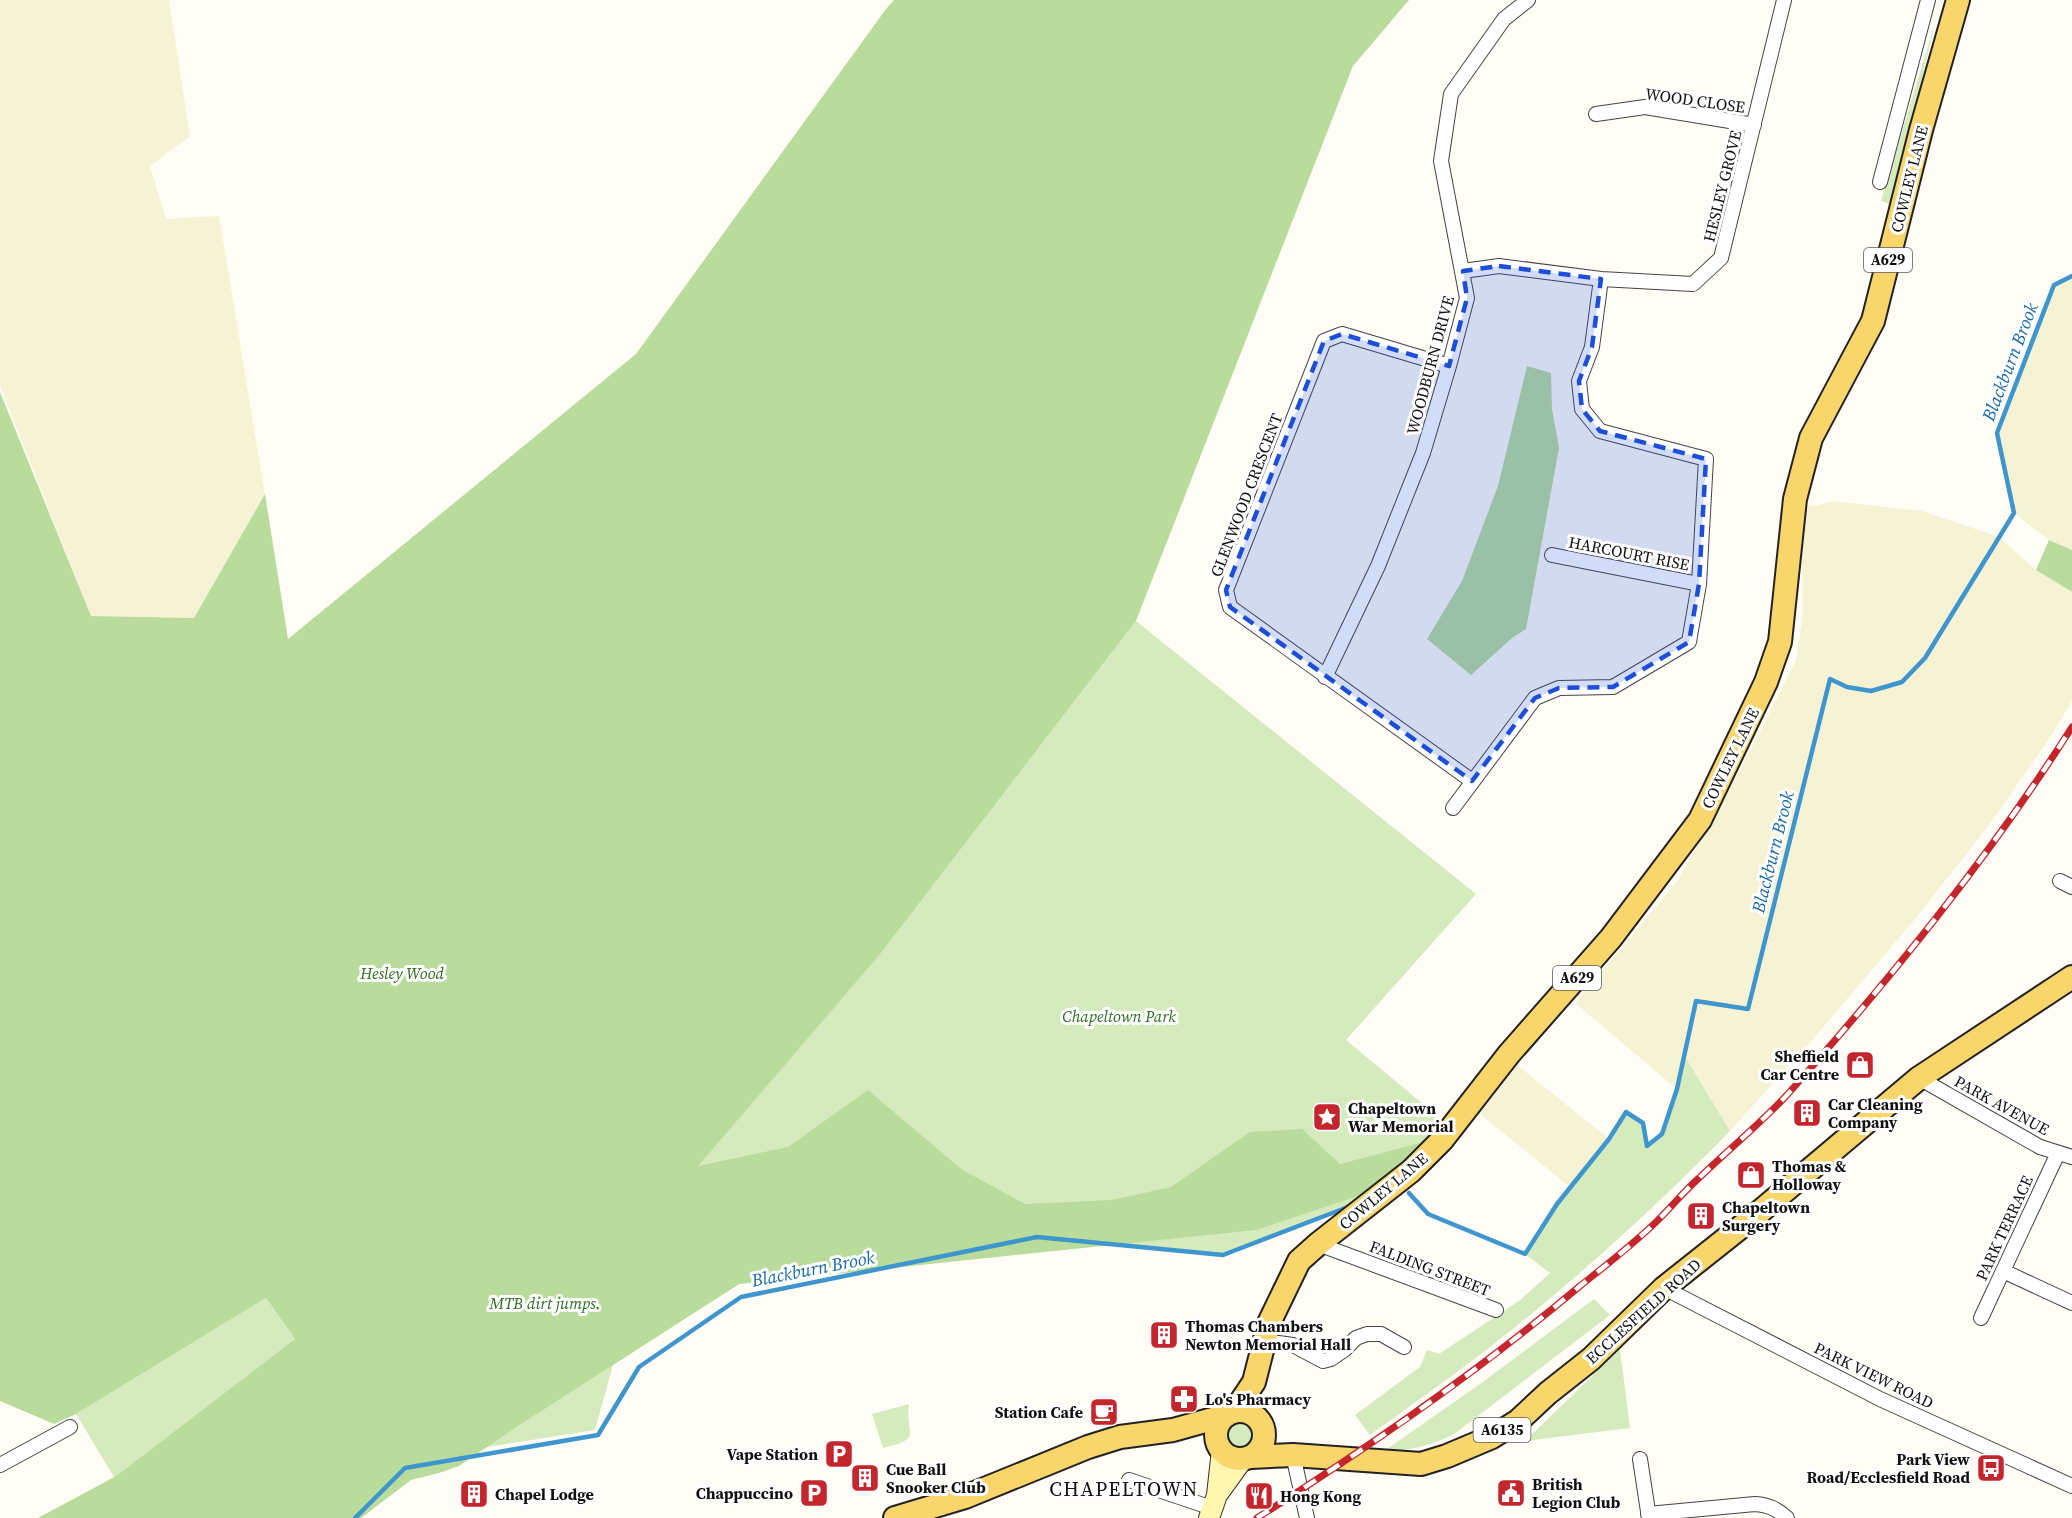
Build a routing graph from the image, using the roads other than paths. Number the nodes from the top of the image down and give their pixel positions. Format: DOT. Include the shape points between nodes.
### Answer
graph roads {
  1 [pos="1528,0"];
  2 [pos="1784,0"];
  3 [pos="1928,0"];
  4 [pos="1958,0"];
  5 [pos="1596,114"];
  6 [pos="1754,124"];
  7 [pos="1880,182"];
  8 [pos="1463,271"];
  9 [pos="1601,279"];
  10 [pos="1449,366"];
  11 [pos="1552,555"];
  12 [pos="1699,584"];
  13 [pos="1325,677"];
  14 [pos="1472,781"];
  15 [pos="1453,808"];
  16 [pos="2072,976"];
  17 [pos="1919,1078"];
  18 [pos="2065,1155"];
  19 [pos="1318,1244"];
  20 [pos="2002,1271"];
  21 [pos="1664,1288"];
  22 [pos="2072,1303"];
  23 [pos="1496,1310"];
  24 [pos="1981,1318"];
  25 [pos="1264,1341"];
  26 [pos="1404,1347"];
  27 [pos="1254,1382"];
  28 [pos="1230,1414"];
  29 [pos="70,1427"];
  30 [pos="1263,1427"];
  31 [pos="1173,1430"];
  32 [pos="1220,1447"];
  33 [pos="1293,1455"];
  34 [pos="1247,1458"];
  35 [pos="1640,1459"];
  36 [pos="0,1465"];
  37 [pos="1129,1480"];
  38 [pos="2072,1486"];
  39 [pos="1213,1507"];
  40 [pos="1648,1516"];
  41 [pos="896,1518"];
  42 [pos="1307,1518"];
  43 [pos="1787,1518"];
  1 -- 8 [label="street, WOODBURN DRIVE" via="1504,19 1451,94 1441,161"];
  2 -- 6 [label="street, HESLEY GROVE"];
  3 -- 7 [label="street"];
  4 -- 19 [label="main road, COWLEY LANE / A629" via="1873,321 1811,438 1795,499 1780,642 1766,682 1700,820 1611,938 1509,1054 1442,1140 1411,1171"];
  5 -- 6 [label="street, WOOD CLOSE" via="1645,107"];
  6 -- 9 [label="street, HESLEY GROVE" via="1720,258 1693,284"];
  8 -- 9 [label="street, HESLEY GROVE" via="1499,266"];
  8 -- 10 [label="street, WOODBURN DRIVE" via="1467,298"];
  9 -- 12 [label="street" via="1592,347 1579,381 1582,409 1600,431 1706,459"];
  10 -- 13 [label="street, WOODBURN DRIVE" via="1419,463 1378,566"];
  10 -- 13 [label="street, GLENWOOD CRESCENT" via="1342,334 1324,341 1226,590 1230,607"];
  11 -- 12 [label="street, HARCOURT RISE"];
  12 -- 14 [label="street" via="1689,642 1613,687 1559,688 1535,698"];
  13 -- 14 [label="street, GLENWOOD CRESCENT"];
  14 -- 15 [label="street"];
  16 -- 17 [label="main road, ECCLESFIELD ROAD / A6135"];
  17 -- 18 [label="street, PARK AVENUE" via="2040,1147"];
  17 -- 21 [label="main road, ECCLESFIELD ROAD / A6135"];
  18 -- 20 [label="street, PARK TERRACE"];
  19 -- 23 [label="street, FALDING STREET"];
  19 -- 25 [label="main road, COWLEY LANE / A629" via="1299,1261"];
  20 -- 22 [label="street"];
  20 -- 24 [label="street, PARK TERRACE"];
  21 -- 33 [label="main road, ECCLESFIELD ROAD / A6135" via="1591,1359 1518,1421 1490,1438 1421,1464"];
  21 -- 38 [label="street, PARK VIEW ROAD" via="1880,1399"];
  25 -- 26 [label="street" via="1293,1345 1323,1360 1331,1359 1367,1334 1381,1334"];
  25 -- 27 [label="main road, COWLEY LANE / A629"];
  27 -- 28 [label="main road, COWLEY LANE / A629"];
  27 -- 30 [label="main road, COWLEY LANE / A629"];
  28 -- 30 [label="main road" via="1250,1413"];
  28 -- 31 [label="main road, A6135"];
  28 -- 32 [label="main road" via="1218,1428"];
  29 -- 36 [label="street"];
  30 -- 33 [label="main road"];
  30 -- 34 [label="main road" via="1262,1446"];
  31 -- 32 [label="main road, A6135" via="1198,1434"];
  31 -- 41 [label="main road, A6135" via="1120,1437 1088,1447 964,1497"];
  32 -- 34 [label="main road, A6135" via="1231,1457"];
  32 -- 39 [label="main road"];
  33 -- 34 [label="main road, ECCLESFIELD ROAD / A6135"];
  33 -- 42 [label="street"];
  34 -- 39 [label="main road"];
  35 -- 40 [label="street"];
  37 -- 39 [label="street"];
  40 -- 43 [label="street" via="1755,1504 1767,1505"];
}
